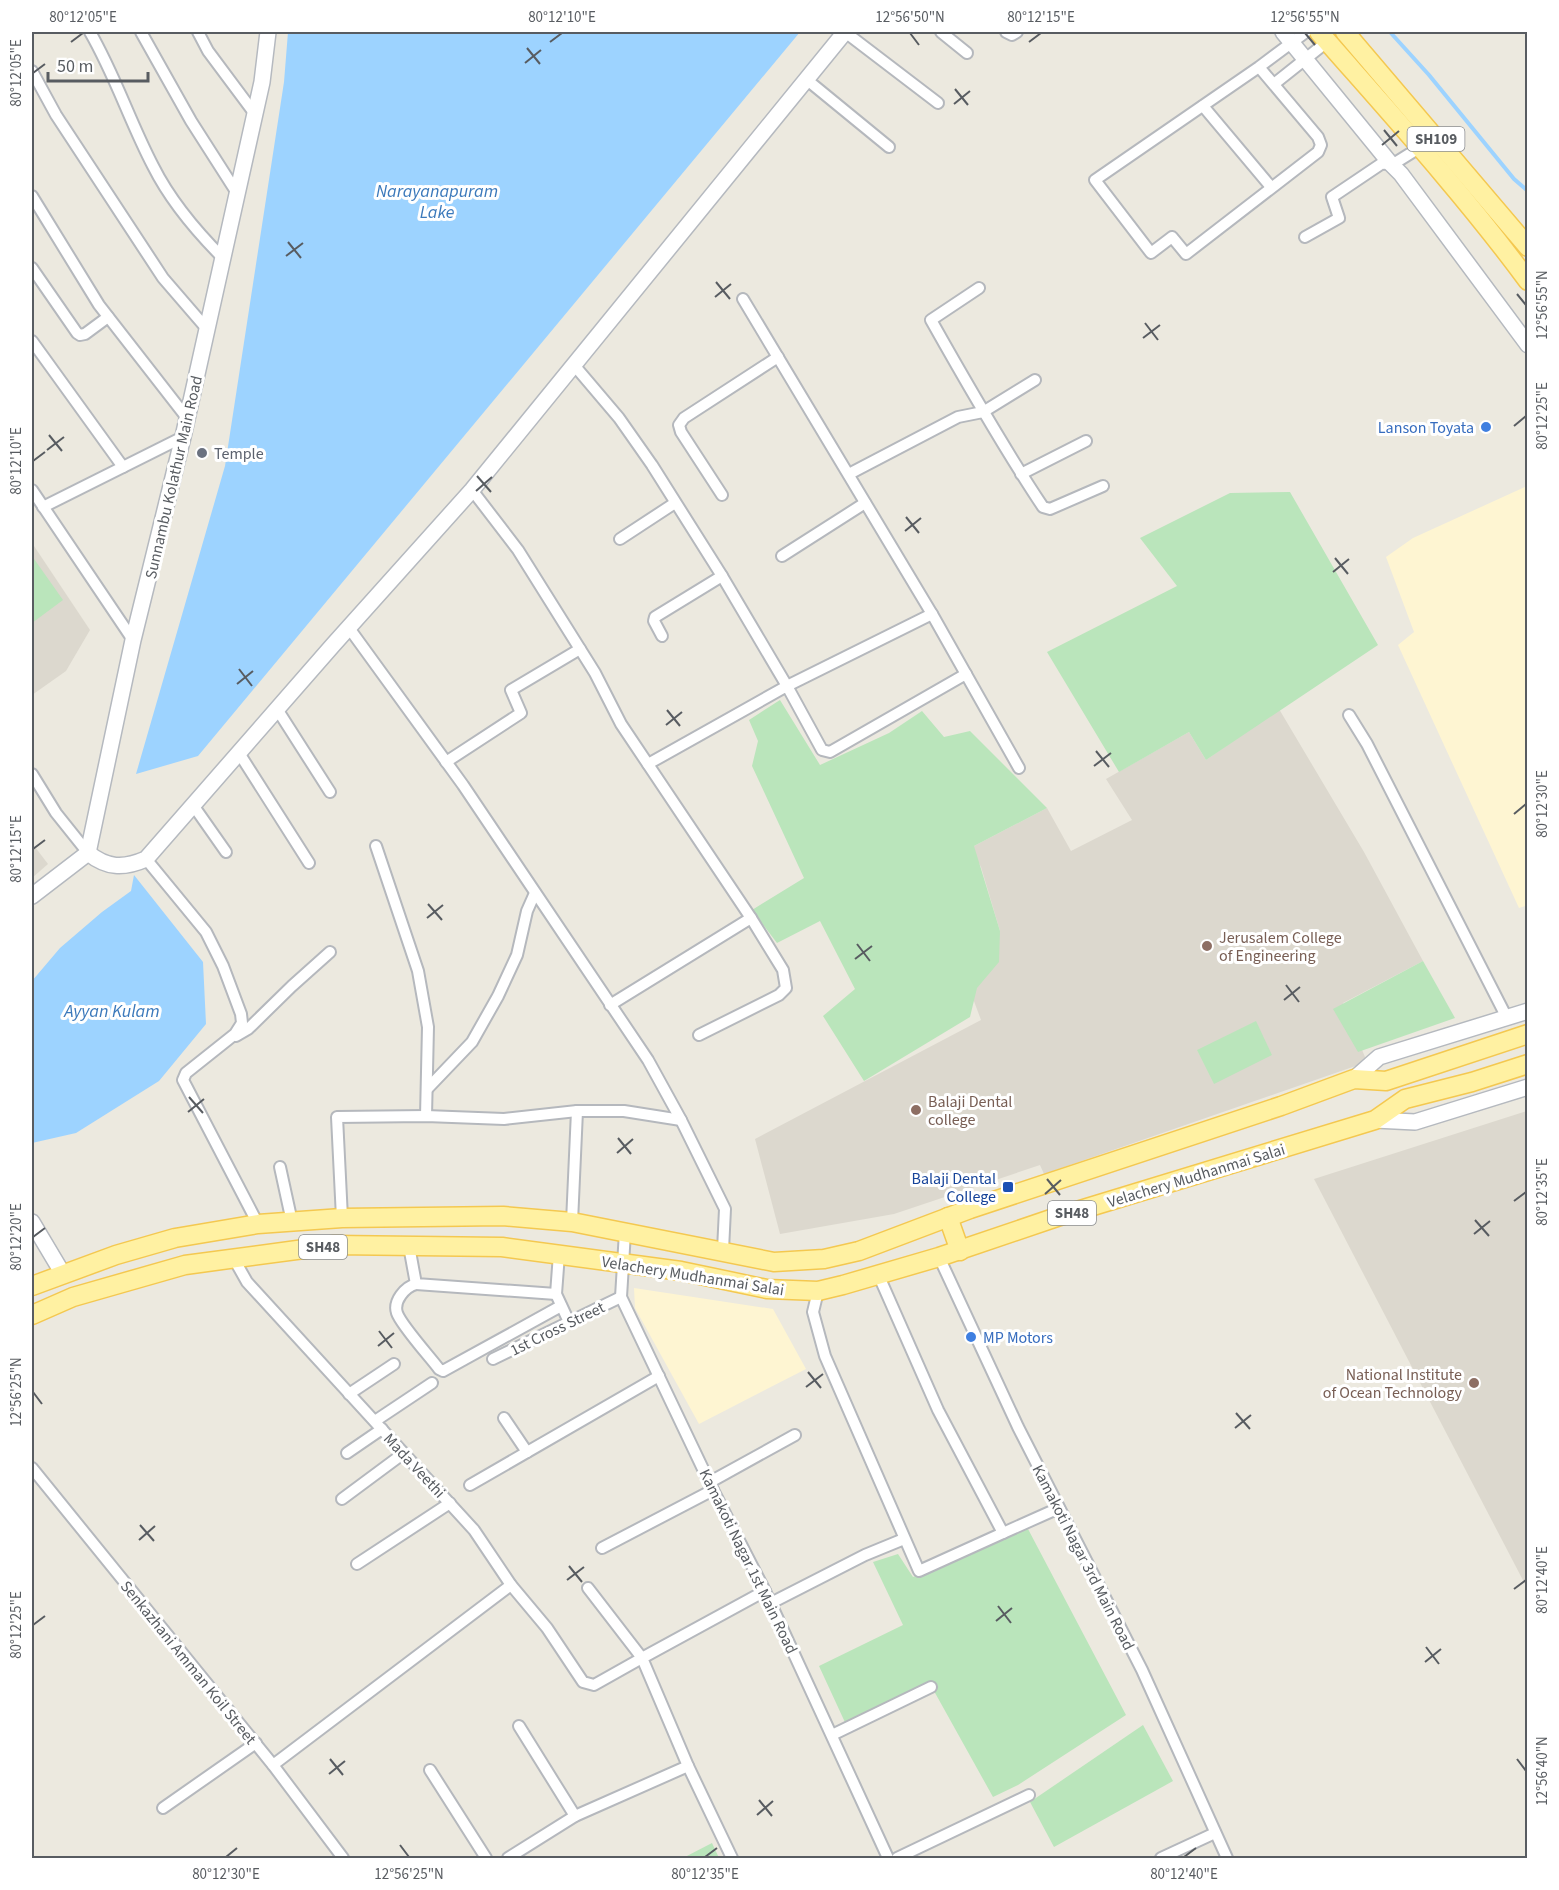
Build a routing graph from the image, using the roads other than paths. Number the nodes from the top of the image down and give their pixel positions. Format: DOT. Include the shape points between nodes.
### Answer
graph roads {
  1 [pos="90,32"];
  2 [pos="141,32"];
  3 [pos="198,32"];
  4 [pos="268,32"];
  5 [pos="845,32"];
  6 [pos="941,32"];
  7 [pos="1006,32"];
  8 [pos="1017,32"];
  9 [pos="1306,32"];
  10 [pos="1345,32"];
  11 [pos="1324,36"];
  12 [pos="1288,37"];
  13 [pos="967,53"];
  14 [pos="1306,59"];
  15 [pos="1259,67"];
  16 [pos="32,71"];
  17 [pos="806,79"];
  18 [pos="1274,84"];
  19 [pos="938,103"];
  20 [pos="1203,106"];
  21 [pos="255,114"];
  22 [pos="889,147"];
  23 [pos="1419,148"];
  24 [pos="1390,163"];
  25 [pos="1271,187"];
  26 [pos="237,193"];
  27 [pos="32,196"];
  28 [pos="1305,237"];
  29 [pos="1522,252"];
  30 [pos="223,258"];
  31 [pos="32,268"];
  32 [pos="1527,281"];
  33 [pos="980,288"];
  34 [pos="743,299"];
  35 [pos="108,317"];
  36 [pos="207,329"];
  37 [pos="32,341"];
  38 [pos="1527,345"];
  39 [pos="778,357"];
  40 [pos="574,365"];
  41 [pos="1035,380"];
  42 [pos="983,412"];
  43 [pos="187,418"];
  44 [pos="183,437"];
  45 [pos="1086,441"];
  46 [pos="123,467"];
  47 [pos="849,474"];
  48 [pos="1021,474"];
  49 [pos="1103,486"];
  50 [pos="32,490"];
  51 [pos="472,490"];
  52 [pos="722,495"];
  53 [pos="675,503"];
  54 [pos="865,503"];
  55 [pos="43,507"];
  56 [pos="620,539"];
  57 [pos="782,556"];
  58 [pos="722,576"];
  59 [pos="932,614"];
  60 [pos="349,628"];
  61 [pos="662,636"];
  62 [pos="133,640"];
  63 [pos="580,649"];
  64 [pos="966,674"];
  65 [pos="787,686"];
  66 [pos="277,709"];
  67 [pos="1349,715"];
  68 [pos="238,753"];
  69 [pos="446,762"];
  70 [pos="648,764"];
  71 [pos="1019,768"];
  72 [pos="32,774"];
  73 [pos="330,792"];
  74 [pos="193,805"];
  75 [pos="376,846"];
  76 [pos="226,852"];
  77 [pos="88,853"];
  78 [pos="146,859"];
  79 [pos="309,863"];
  80 [pos="535,893"];
  81 [pos="32,896"];
  82 [pos="751,918"];
  83 [pos="330,952"];
  84 [pos="610,1005"];
  85 [pos="1527,1011"];
  86 [pos="1507,1018"];
  87 [pos="1527,1034"];
  88 [pos="699,1035"];
  89 [pos="230,1038"];
  90 [pos="1527,1064"];
  91 [pos="1354,1079"];
  92 [pos="1527,1087"];
  93 [pos="428,1088"];
  94 [pos="577,1111"];
  95 [pos="426,1116"];
  96 [pos="681,1120"];
  97 [pos="1375,1120"];
  98 [pos="280,1167"];
  99 [pos="948,1217"];
  100 [pos="342,1218"];
  101 [pos="32,1222"];
  102 [pos="292,1222"];
  103 [pos="572,1222"];
  104 [pos="258,1224"];
  105 [pos="625,1232"];
  106 [pos="410,1246"];
  107 [pos="723,1250"];
  108 [pos="960,1251"];
  109 [pos="559,1254"];
  110 [pos="939,1257"];
  111 [pos="234,1258"];
  112 [pos="622,1263"];
  113 [pos="63,1274"];
  114 [pos="878,1274"];
  115 [pos="416,1284"];
  116 [pos="32,1286"];
  117 [pos="818,1291"];
  118 [pos="556,1294"];
  119 [pos="621,1297"];
  120 [pos="561,1306"];
  121 [pos="32,1315"];
  122 [pos="569,1322"];
  123 [pos="493,1359"];
  124 [pos="394,1364"];
  125 [pos="659,1377"];
  126 [pos="432,1383"];
  127 [pos="349,1394"];
  128 [pos="504,1418"];
  129 [pos="378,1425"];
  130 [pos="795,1435"];
  131 [pos="527,1452"];
  132 [pos="347,1453"];
  133 [pos="404,1454"];
  134 [pos="32,1470"];
  135 [pos="470,1485"];
  136 [pos="712,1486"];
  137 [pos="342,1499"];
  138 [pos="450,1503"];
  139 [pos="1059,1508"];
  140 [pos="1003,1533"];
  141 [pos="904,1539"];
  142 [pos="602,1548"];
  143 [pos="357,1564"];
  144 [pos="511,1585"];
  145 [pos="588,1588"];
  146 [pos="765,1591"];
  147 [pos="771,1603"];
  148 [pos="642,1658"];
  149 [pos="931,1687"];
  150 [pos="519,1726"];
  151 [pos="832,1735"];
  152 [pos="256,1743"];
  153 [pos="273,1765"];
  154 [pos="688,1766"];
  155 [pos="430,1770"];
  156 [pos="1029,1795"];
  157 [pos="163,1808"];
  158 [pos="575,1816"];
  159 [pos="1215,1833"];
  160 [pos="343,1858"];
  161 [pos="486,1858"];
  162 [pos="508,1858"];
  163 [pos="732,1858"];
  164 [pos="888,1858"];
  165 [pos="897,1858"];
  166 [pos="1161,1858"];
  167 [pos="1227,1858"];
  1 -- 30 [label="street" via="153,167 195,230"];
  2 -- 26 [label="street"];
  3 -- 21 [label="street"];
  4 -- 21 [label="street, Sunnambu Kolathur Main Road"];
  5 -- 17 [label="street"];
  5 -- 19 [label="street"];
  6 -- 13 [label="street"];
  7 -- 8 [label="street"];
  9 -- 12 [label="street"];
  10 -- 29 [label="main road, SH109"];
  11 -- 14 [label="street"];
  11 -- 23 [label="main road, SH109"];
  12 -- 14 [label="street"];
  12 -- 15 [label="street"];
  14 -- 18 [label="street"];
  14 -- 24 [label="street"];
  15 -- 18 [label="street"];
  15 -- 20 [label="street"];
  16 -- 36 [label="street" via="56,115 163,278"];
  17 -- 22 [label="street"];
  17 -- 40 [label="street"];
  18 -- 25 [label="street" via="1321,145 1318,152"];
  20 -- 25 [label="street"];
  20 -- 25 [label="street" via="1095,180 1151,253 1172,237 1185,254"];
  21 -- 26 [label="street, Sunnambu Kolathur Main Road"];
  23 -- 24 [label="street"];
  23 -- 29 [label="main road, SH109"];
  24 -- 28 [label="street" via="1381,164 1332,197 1339,218"];
  24 -- 38 [label="street"];
  26 -- 30 [label="street, Sunnambu Kolathur Main Road"];
  27 -- 35 [label="street"];
  29 -- 32 [label="main road, SH109"];
  30 -- 36 [label="street, Sunnambu Kolathur Main Road"];
  31 -- 35 [label="street" via="80,335"];
  33 -- 42 [label="street" via="931,320"];
  34 -- 39 [label="street"];
  35 -- 43 [label="street"];
  36 -- 43 [label="street, Sunnambu Kolathur Main Road"];
  37 -- 46 [label="street"];
  39 -- 47 [label="street"];
  39 -- 52 [label="street" via="679,425"];
  40 -- 51 [label="street"];
  40 -- 53 [label="street" via="619,418"];
  41 -- 42 [label="street"];
  42 -- 47 [label="street" via="958,417"];
  42 -- 48 [label="street"];
  43 -- 44 [label="street, Sunnambu Kolathur Main Road"];
  44 -- 46 [label="street"];
  44 -- 62 [label="street, Sunnambu Kolathur Main Road"];
  45 -- 48 [label="street"];
  46 -- 55 [label="street"];
  47 -- 54 [label="street"];
  48 -- 49 [label="street" via="1043,507 1050,509"];
  50 -- 55 [label="street"];
  51 -- 60 [label="street"];
  51 -- 63 [label="street" via="518,550"];
  53 -- 56 [label="street"];
  53 -- 58 [label="street"];
  54 -- 57 [label="street"];
  54 -- 59 [label="street"];
  55 -- 62 [label="street"];
  58 -- 61 [label="street" via="655,617"];
  58 -- 65 [label="street"];
  59 -- 64 [label="street"];
  59 -- 65 [label="street"];
  60 -- 66 [label="street"];
  60 -- 69 [label="street"];
  62 -- 77 [label="street, Sunnambu Kolathur Main Road"];
  63 -- 69 [label="street" via="511,690 521,713"];
  63 -- 70 [label="street"];
  64 -- 65 [label="street" via="826,752"];
  64 -- 71 [label="street"];
  65 -- 70 [label="street"];
  66 -- 68 [label="street"];
  66 -- 73 [label="street"];
  67 -- 86 [label="street"];
  68 -- 74 [label="street"];
  68 -- 79 [label="street"];
  69 -- 80 [label="street"];
  70 -- 82 [label="street"];
  72 -- 77 [label="street"];
  74 -- 76 [label="street"];
  74 -- 78 [label="street"];
  75 -- 93 [label="street" via="418,971 428,1027"];
  77 -- 78 [label="street" via="102,863 115,865 132,865"];
  77 -- 81 [label="street"];
  78 -- 89 [label="street" via="206,932 224,966 242,1014 242,1023"];
  80 -- 84 [label="street"];
  80 -- 93 [label="street" via="517,955 498,996 472,1042"];
  82 -- 84 [label="street"];
  82 -- 88 [label="street" via="783,970 786,988"];
  83 -- 89 [label="street" via="248,1029"];
  84 -- 96 [label="street" via="648,1060"];
  85 -- 86 [label="street"];
  86 -- 91 [label="street" via="1379,1057"];
  87 -- 91 [label="main road, SH48" via="1386,1081"];
  89 -- 104 [label="street" via="186,1073 183,1080"];
  90 -- 97 [label="main road, SH48" via="1405,1099"];
  91 -- 99 [label="main road, Velachery Mudhanmai Salai / SH48"];
  92 -- 97 [label="street" via="1415,1122"];
  93 -- 95 [label="street"];
  94 -- 95 [label="street" via="504,1119"];
  94 -- 96 [label="street" via="624,1111"];
  94 -- 103 [label="street"];
  95 -- 100 [label="street" via="337,1117"];
  96 -- 107 [label="street" via="724,1209"];
  97 -- 108 [label="main road, Velachery Mudhanmai Salai / SH48"];
  98 -- 102 [label="street"];
  99 -- 107 [label="main road, Velachery Mudhanmai Salai / SH48" via="859,1251 824,1259 774,1262"];
  99 -- 108 [label="main road"];
  100 -- 102 [label="main road, Velachery Mudhanmai Salai / SH48"];
  100 -- 103 [label="main road, Velachery Mudhanmai Salai / SH48" via="503,1216"];
  101 -- 113 [label="street"];
  102 -- 104 [label="main road, Velachery Mudhanmai Salai / SH48"];
  103 -- 105 [label="main road, Velachery Mudhanmai Salai / SH48"];
  104 -- 113 [label="main road, Velachery Mudhanmai Salai / SH48" via="175,1238"];
  105 -- 107 [label="main road, Velachery Mudhanmai Salai / SH48"];
  105 -- 112 [label="street, Kamakoti Nagar 1st Main Road"];
  106 -- 109 [label="main road, Velachery Mudhanmai Salai / SH48" via="502,1247"];
  106 -- 111 [label="main road, Velachery Mudhanmai Salai / SH48" via="334,1245"];
  106 -- 115 [label="street"];
  108 -- 110 [label="main road, Velachery Mudhanmai Salai / SH48"];
  109 -- 112 [label="main road, Velachery Mudhanmai Salai / SH48"];
  109 -- 118 [label="street"];
  110 -- 114 [label="main road, Velachery Mudhanmai Salai / SH48"];
  110 -- 139 [label="street, Kamakoti Nagar 3rd Main Road"];
  111 -- 121 [label="main road, Velachery Mudhanmai Salai / SH48" via="185,1265 73,1297"];
  111 -- 127 [label="street, Mada Veethi" via="247,1282"];
  112 -- 117 [label="main road, Velachery Mudhanmai Salai / SH48" via="767,1289"];
  112 -- 119 [label="street, Kamakoti Nagar 1st Main Road"];
  113 -- 116 [label="main road, Velachery Mudhanmai Salai / SH48"];
  114 -- 117 [label="main road, Velachery Mudhanmai Salai / SH48"];
  114 -- 140 [label="street" via="938,1410"];
  115 -- 118 [label="street"];
  115 -- 120 [label="street" via="405,1289 397,1302 398,1316 443,1371"];
  117 -- 141 [label="street" via="813,1312 825,1356"];
  118 -- 120 [label="street"];
  119 -- 122 [label="street, 1st Cross Street"];
  119 -- 125 [label="street, Kamakoti Nagar 1st Main Road"];
  120 -- 122 [label="street"];
  122 -- 123 [label="street, 1st Cross Street"];
  124 -- 127 [label="street"];
  125 -- 131 [label="street"];
  125 -- 136 [label="street, Kamakoti Nagar 1st Main Road"];
  126 -- 129 [label="street"];
  127 -- 129 [label="street, Mada Veethi"];
  128 -- 131 [label="street"];
  129 -- 132 [label="street"];
  129 -- 133 [label="street, Mada Veethi"];
  130 -- 136 [label="street"];
  131 -- 135 [label="street"];
  133 -- 137 [label="street"];
  133 -- 138 [label="street, Mada Veethi"];
  134 -- 152 [label="street, Senkazhani Amman Koil Street"];
  136 -- 142 [label="street"];
  136 -- 146 [label="street, Kamakoti Nagar 1st Main Road"];
  138 -- 143 [label="street"];
  138 -- 144 [label="street, Mada Veethi" via="474,1530"];
  139 -- 140 [label="street"];
  139 -- 159 [label="street, Kamakoti Nagar 3rd Main Road" via="1142,1670"];
  140 -- 141 [label="street" via="919,1571"];
  141 -- 147 [label="street"];
  144 -- 148 [label="street, Mada Veethi" via="584,1682 594,1685"];
  144 -- 153 [label="street"];
  145 -- 148 [label="street"];
  146 -- 147 [label="street, Kamakoti Nagar 1st Main Road"];
  146 -- 148 [label="street"];
  147 -- 151 [label="street, Kamakoti Nagar 1st Main Road"];
  148 -- 154 [label="street"];
  149 -- 151 [label="street"];
  150 -- 158 [label="street"];
  151 -- 164 [label="street, Kamakoti Nagar 1st Main Road"];
  152 -- 153 [label="street, Senkazhani Amman Koil Street"];
  152 -- 157 [label="street"];
  153 -- 160 [label="street, Senkazhani Amman Koil Street"];
  154 -- 158 [label="street"];
  154 -- 163 [label="street"];
  155 -- 161 [label="street"];
  156 -- 165 [label="street"];
  158 -- 162 [label="street"];
  159 -- 166 [label="street"];
  159 -- 167 [label="street, Kamakoti Nagar 3rd Main Road"];
}
